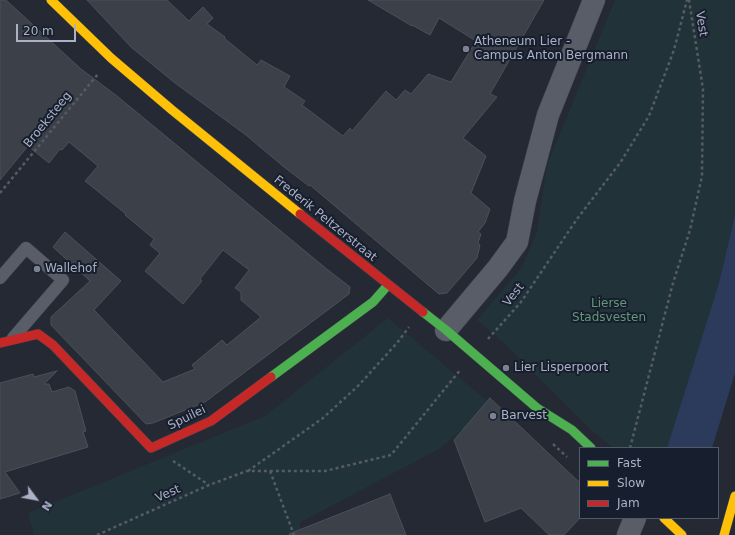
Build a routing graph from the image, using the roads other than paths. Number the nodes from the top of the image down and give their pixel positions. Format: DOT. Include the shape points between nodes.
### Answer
graph roads {
  1 [pos="51,0"];
  2 [pos="594,0"];
  3 [pos="0,278"];
  4 [pos="388,285"];
  5 [pos="446,330"];
  6 [pos="12,339"];
  7 [pos="0,343"];
  8 [pos="590,447"];
  9 [pos="735,496"];
  10 [pos="635,519"];
  11 [pos="665,519"];
  12 [pos="628,535"];
  13 [pos="682,535"];
  14 [pos="724,535"];
  1 -- 4 [label="street, Frederik Peltzerstraat" via="111,58 172,110"];
  2 -- 5 [label="street" via="548,115 525,200 517,242"];
  3 -- 6 [label="lane" via="26,248 63,280"];
  4 -- 5 [label="street, Frederik Peltzerstraat"];
  4 -- 6 [label="street, Spuilei" via="373,302 211,420 151,448 53,345 38,334"];
  5 -- 8 [label="street, Frederik Peltzerstraat" via="537,408 572,430"];
  6 -- 7 [label="street"];
  9 -- 14 [label="street"];
  10 -- 12 [label="street"];
  11 -- 13 [label="street"];
}
